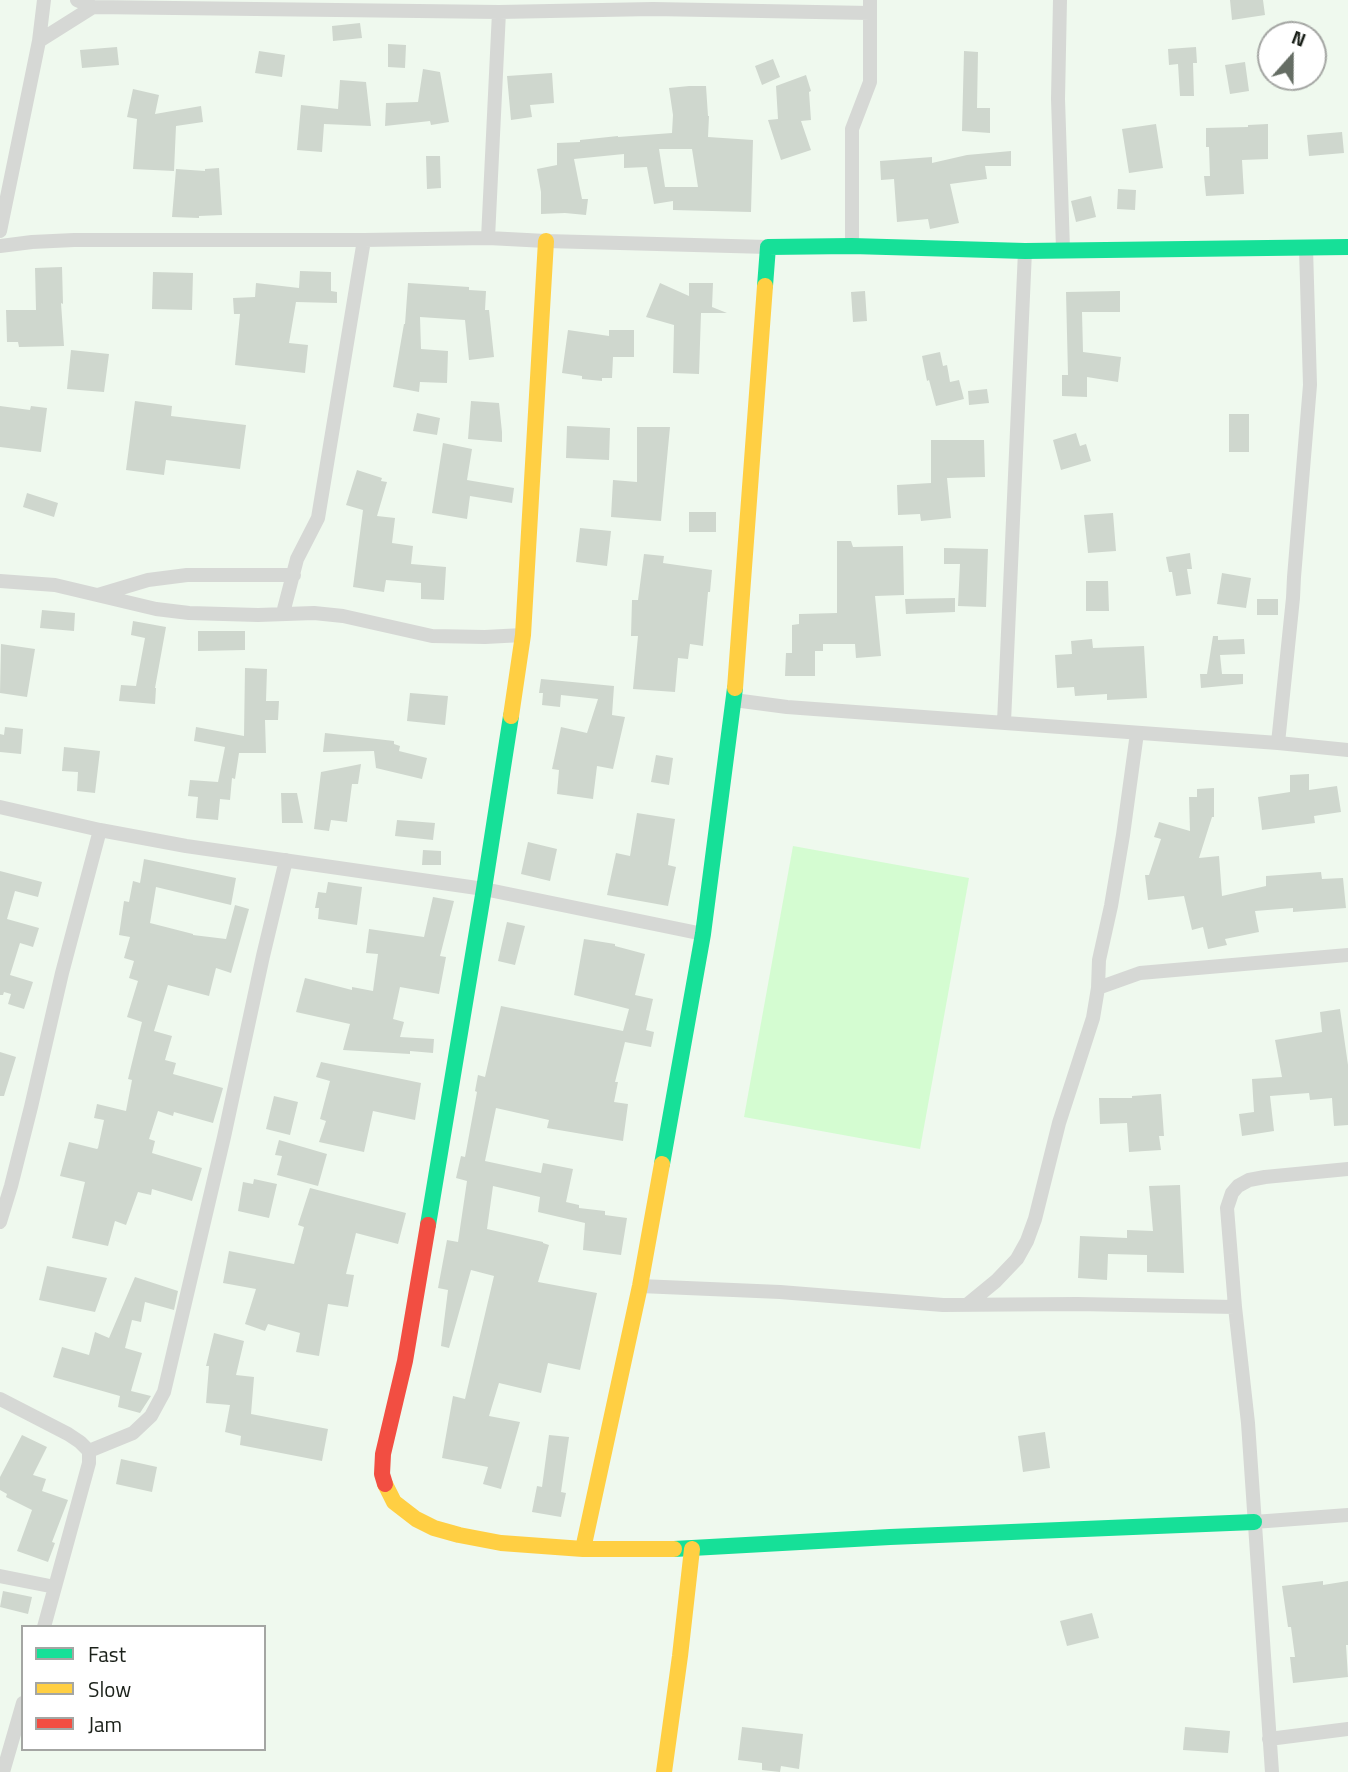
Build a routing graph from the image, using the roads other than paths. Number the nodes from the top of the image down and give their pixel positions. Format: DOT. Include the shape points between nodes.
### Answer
graph roads {
  1 [pos="44,0"];
  2 [pos="77,0"];
  3 [pos="1060,0"];
  4 [pos="653,4"];
  5 [pos="93,7"];
  6 [pos="870,7"];
  7 [pos="499,12"];
  8 [pos="39,41"];
  9 [pos="0,231"];
  10 [pos="488,238"];
  11 [pos="364,240"];
  12 [pos="546,241"];
  13 [pos="0,246"];
  14 [pos="852,246"];
  15 [pos="768,247"];
  16 [pos="1348,247"];
  17 [pos="1306,248"];
  18 [pos="1063,249"];
  19 [pos="1025,251"];
  20 [pos="294,575"];
  21 [pos="0,581"];
  22 [pos="97,595"];
  23 [pos="283,613"];
  24 [pos="523,635"];
  25 [pos="734,700"];
  26 [pos="1004,722"];
  27 [pos="1137,733"];
  28 [pos="1278,743"];
  29 [pos="1348,750"];
  30 [pos="0,807"];
  31 [pos="100,830"];
  32 [pos="286,860"];
  33 [pos="484,889"];
  34 [pos="703,934"];
  35 [pos="1348,955"];
  36 [pos="1098,988"];
  37 [pos="1348,1169"];
  38 [pos="0,1222"];
  39 [pos="640,1286"];
  40 [pos="968,1304"];
  41 [pos="1235,1307"];
  42 [pos="0,1399"];
  43 [pos="89,1451"];
  44 [pos="1348,1515"];
  45 [pos="1254,1522"];
  46 [pos="583,1549"];
  47 [pos="692,1549"];
  48 [pos="0,1576"];
  49 [pos="55,1587"];
  50 [pos="45,1625"];
  51 [pos="21,1710"];
  52 [pos="1348,1729"];
  53 [pos="1269,1739"];
  54 [pos="3,1772"];
  55 [pos="664,1772"];
  56 [pos="1272,1772"];
  1 -- 8 [label="street"];
  2 -- 5 [label="street"];
  3 -- 18 [label="street"];
  4 -- 6 [label="street"];
  4 -- 7 [label="street"];
  5 -- 7 [label="street"];
  5 -- 8 [label="street"];
  6 -- 14 [label="street" via="870,82 852,129"];
  7 -- 10 [label="street"];
  8 -- 9 [label="street"];
  10 -- 11 [label="street"];
  10 -- 12 [label="street"];
  11 -- 13 [label="street" via="74,240"];
  11 -- 20 [label="street" via="318,518"];
  12 -- 15 [label="street"];
  12 -- 24 [label="street"];
  14 -- 15 [label="street"];
  14 -- 19 [label="street"];
  15 -- 25 [label="street"];
  16 -- 17 [label="street"];
  17 -- 18 [label="street"];
  17 -- 28 [label="street" via="1310,385"];
  18 -- 19 [label="street"];
  19 -- 26 [label="street"];
  20 -- 22 [label="street" via="187,575 148,580"];
  20 -- 23 [label="street"];
  21 -- 22 [label="street" via="55,585"];
  22 -- 23 [label="street" via="189,613"];
  23 -- 24 [label="street" via="343,616 432,636"];
  24 -- 33 [label="street"];
  25 -- 26 [label="street"];
  25 -- 34 [label="street"];
  26 -- 27 [label="street"];
  27 -- 28 [label="street"];
  27 -- 36 [label="street"];
  28 -- 29 [label="street"];
  30 -- 31 [label="street"];
  31 -- 32 [label="street"];
  31 -- 38 [label="street"];
  32 -- 33 [label="street"];
  32 -- 43 [label="street" via="164,1392 133,1433"];
  33 -- 34 [label="street"];
  33 -- 46 [label="street" via="382,1474 394,1502 434,1528 501,1543"];
  34 -- 39 [label="street"];
  35 -- 36 [label="street" via="1140,973"];
  36 -- 40 [label="street" via="1027,1241 1017,1259"];
  37 -- 41 [label="street" via="1257,1178 1232,1193 1227,1208"];
  39 -- 40 [label="street"];
  39 -- 46 [label="street"];
  40 -- 41 [label="street"];
  41 -- 45 [label="street"];
  42 -- 43 [label="street" via="68,1434"];
  43 -- 49 [label="street"];
  44 -- 45 [label="street"];
  45 -- 47 [label="street"];
  45 -- 53 [label="street"];
  46 -- 47 [label="street"];
  47 -- 55 [label="street"];
  48 -- 49 [label="street"];
  49 -- 50 [label="street"];
  51 -- 54 [label="street"];
  52 -- 53 [label="street"];
  53 -- 56 [label="street"];
}
